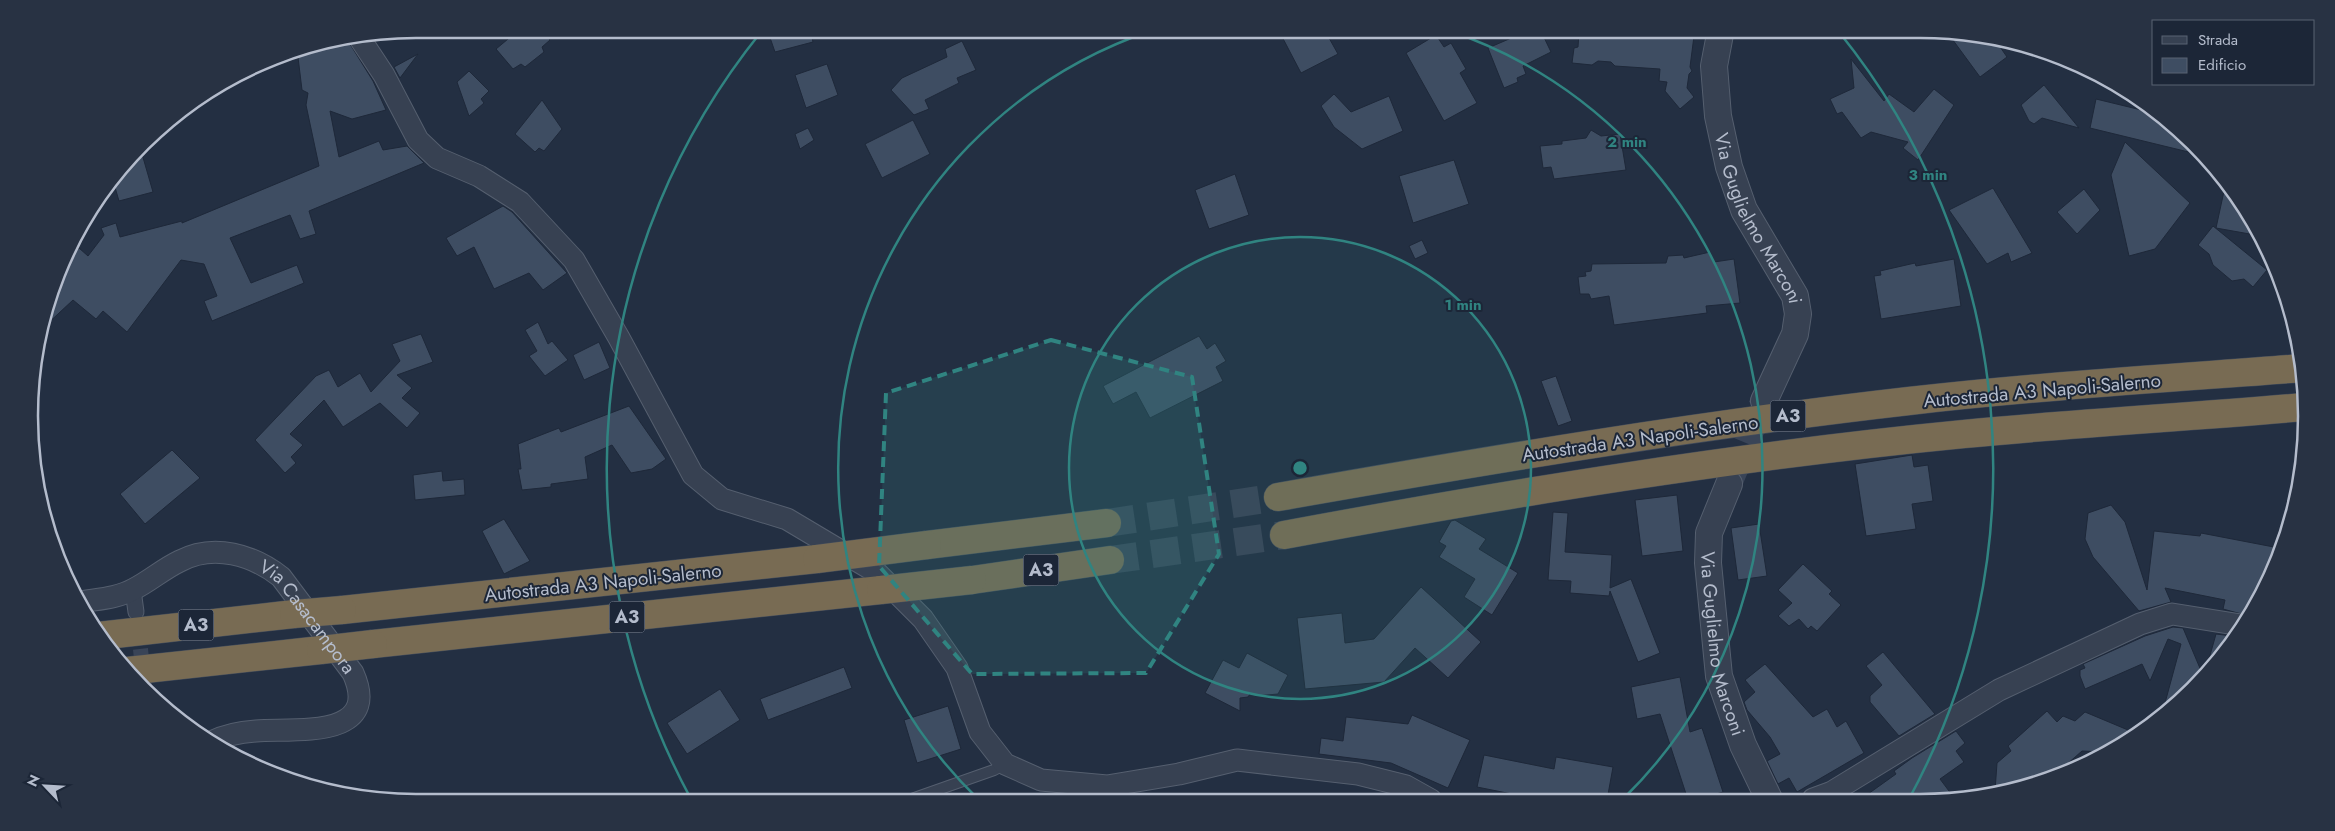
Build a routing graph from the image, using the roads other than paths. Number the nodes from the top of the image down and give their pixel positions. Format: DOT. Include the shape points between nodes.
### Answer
graph roads {
  1 [pos="1719,38"];
  2 [pos="362,42"];
  3 [pos="2294,369"];
  4 [pos="1764,401"];
  5 [pos="2298,408"];
  6 [pos="1729,484"];
  7 [pos="1278,497"];
  8 [pos="1107,523"];
  9 [pos="1284,534"];
  10 [pos="1110,560"];
  11 [pos="133,590"];
  12 [pos="86,601"];
  13 [pos="136,612"];
  14 [pos="2235,624"];
  15 [pos="108,635"];
  16 [pos="136,670"];
  17 [pos="220,739"];
  18 [pos="1005,764"];
  19 [pos="926,794"];
  20 [pos="1420,794"];
  21 [pos="1767,794"];
  22 [pos="1827,794"];
  1 -- 4 [label="street, Via Guglielmo Marconi" via="1714,66 1718,116 1729,167 1744,210 1795,296 1798,314 1795,334"];
  2 -- 18 [label="street" via="384,75 418,140 436,158 479,176 520,202 574,260 693,475 722,499 787,519 876,572 923,619 957,668 980,732"];
  3 -- 7 [label="highway, Autostrada A3 Napoli-Salerno / A3" via="1825,411 1667,432"];
  5 -- 9 [label="highway, Autostrada A3 Napoli-Salerno / A3" via="1964,434 1809,452 1677,469"];
  6 -- 21 [label="street, Via Guglielmo Marconi" via="1709,533 1708,563 1719,676 1743,745"];
  8 -- 15 [label="highway, Autostrada A3 Napoli-Salerno / A3, bridge" via="817,559"];
  10 -- 16 [label="highway, Autostrada A3 Napoli-Salerno / A3, bridge" via="972,580"];
  11 -- 12 [label="street, Via Casacampora"];
  11 -- 13 [label="street"];
  11 -- 17 [label="street, Via Casacampora" via="170,566 196,555 224,552 246,558 281,577 353,673 360,691 359,700 350,717 341,724 248,732"];
  14 -- 22 [label="street" via="2172,614 2140,624 1999,690"];
  18 -- 19 [label="lane"];
  18 -- 20 [label="street" via="1041,780 1107,786 1237,760 1358,774 1406,786"];
}
